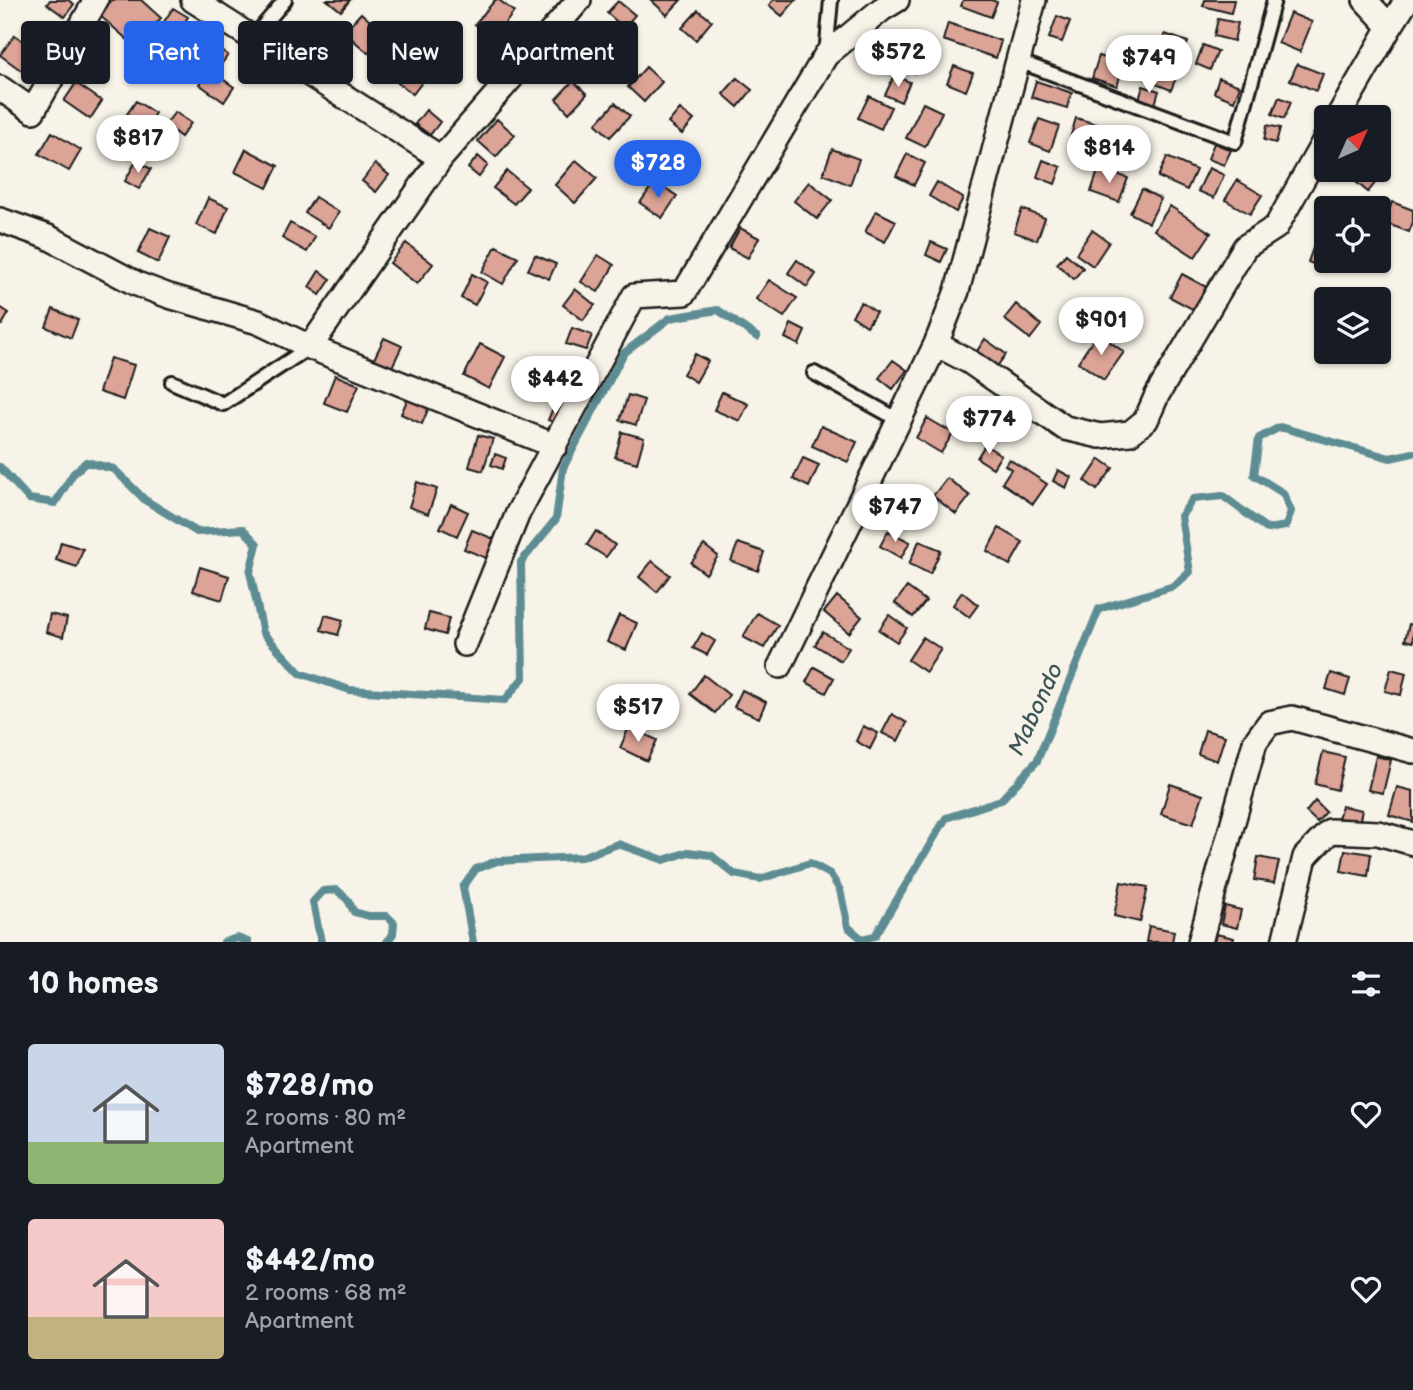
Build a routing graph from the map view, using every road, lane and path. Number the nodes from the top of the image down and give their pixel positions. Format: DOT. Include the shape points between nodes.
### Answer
graph roads {
  1 [pos="96,0"];
  2 [pos="193,0"];
  3 [pos="285,0"];
  4 [pos="579,0"];
  5 [pos="831,0"];
  6 [pos="897,0"];
  7 [pos="1034,0"];
  8 [pos="1275,0"];
  9 [pos="1365,0"];
  10 [pos="1407,0"];
  11 [pos="267,21"];
  12 [pos="1390,27"];
  13 [pos="238,30"];
  14 [pos="826,55"];
  15 [pos="1018,61"];
  16 [pos="323,84"];
  17 [pos="0,88"];
  18 [pos="1345,105"];
  19 [pos="441,158"];
  20 [pos="1314,159"];
  21 [pos="0,220"];
  22 [pos="936,344"];
  23 [pos="310,346"];
  24 [pos="814,373"];
  25 [pos="172,382"];
  26 [pos="899,419"];
  27 [pos="555,446"];
  28 [pos="465,644"];
  29 [pos="780,666"];
  30 [pos="1413,751"];
  31 [pos="1413,843"];
  32 [pos="1200,942"];
  33 [pos="1284,942"];
  1 -- 17 [label="street" via="33,111"];
  2 -- 13 [label="street"];
  3 -- 11 [label="lane"];
  4 -- 19 [label="street"];
  5 -- 14 [label="lane"];
  6 -- 14 [label="street"];
  7 -- 15 [label="street"];
  8 -- 15 [label="lane" via="1234,142"];
  9 -- 12 [label="street"];
  10 -- 12 [label="street"];
  12 -- 18 [label="street"];
  14 -- 27 [label="street" via="684,293 635,296"];
  15 -- 22 [label="street" via="957,291"];
  16 -- 19 [label="street"];
  19 -- 23 [label="street"];
  20 -- 22 [label="street" via="1276,227 1245,247 1146,420 1130,433 1100,436 1065,428"];
  21 -- 23 [label="street" via="48,237 137,284 258,323"];
  22 -- 26 [label="street"];
  23 -- 25 [label="lane" via="223,404"];
  23 -- 27 [label="street"];
  24 -- 26 [label="lane"];
  26 -- 29 [label="street"];
  27 -- 28 [label="street" via="518,513"];
  30 -- 32 [label="street" via="1292,719 1269,723 1255,742"];
  31 -- 33 [label="street" via="1378,833 1330,831 1306,857"];
}
